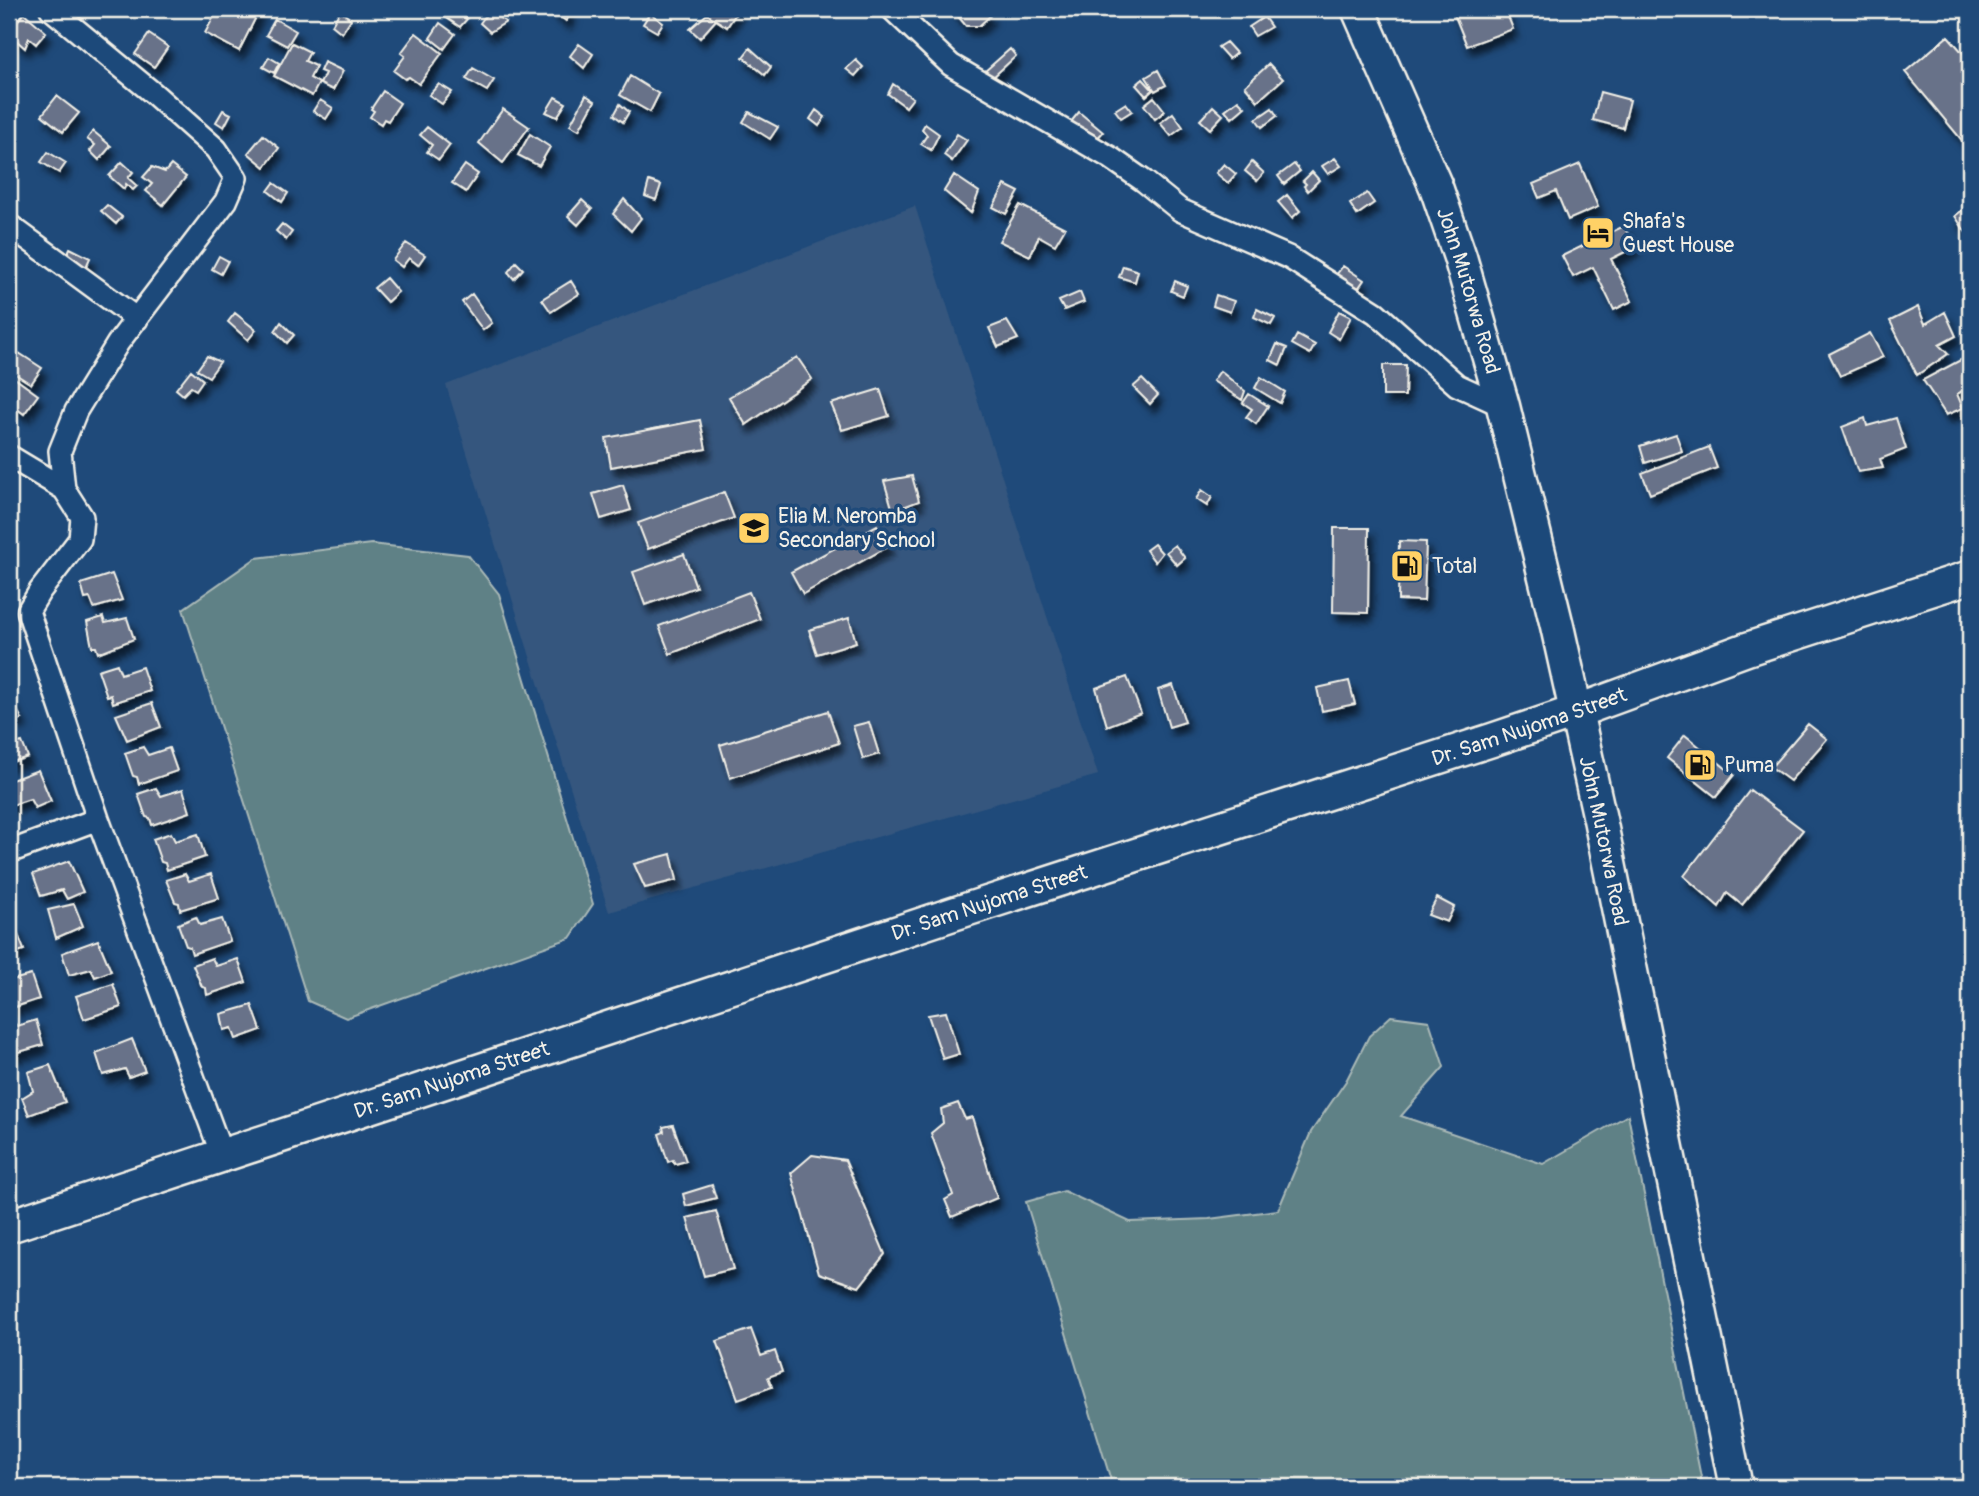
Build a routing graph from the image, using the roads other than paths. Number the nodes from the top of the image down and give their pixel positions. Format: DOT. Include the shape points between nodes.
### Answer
graph roads {
  1 [pos="51,9"];
  2 [pos="891,9"];
  3 [pos="1358,9"];
  4 [pos="9,225"];
  5 [pos="137,318"];
  6 [pos="1503,406"];
  7 [pos="9,456"];
  8 [pos="64,489"];
  9 [pos="1970,576"];
  10 [pos="1575,712"];
  11 [pos="98,819"];
  12 [pos="9,852"];
  13 [pos="222,1156"];
  14 [pos="9,1226"];
  15 [pos="1736,1487"];
  1 -- 5 [label="street" via="216,149 236,178 226,201"];
  2 -- 6 [label="street" via="951,65 1111,158 1180,209 1288,257 1376,313 1457,385"];
  3 -- 6 [label="street, John Mutorwa Road" via="1436,187"];
  4 -- 5 [label="street"];
  5 -- 8 [label="street" via="76,411 60,451"];
  6 -- 10 [label="street, John Mutorwa Road"];
  7 -- 8 [label="street"];
  8 -- 11 [label="street" via="82,517 80,538 28,611"];
  9 -- 10 [label="street, Dr. Sam Nujoma Street" via="1746,649"];
  10 -- 13 [label="street, Dr. Sam Nujoma Street"];
  10 -- 15 [label="street, John Mutorwa Road"];
  11 -- 12 [label="street"];
  11 -- 13 [label="street"];
  13 -- 14 [label="street, Dr. Sam Nujoma Street"];
}
